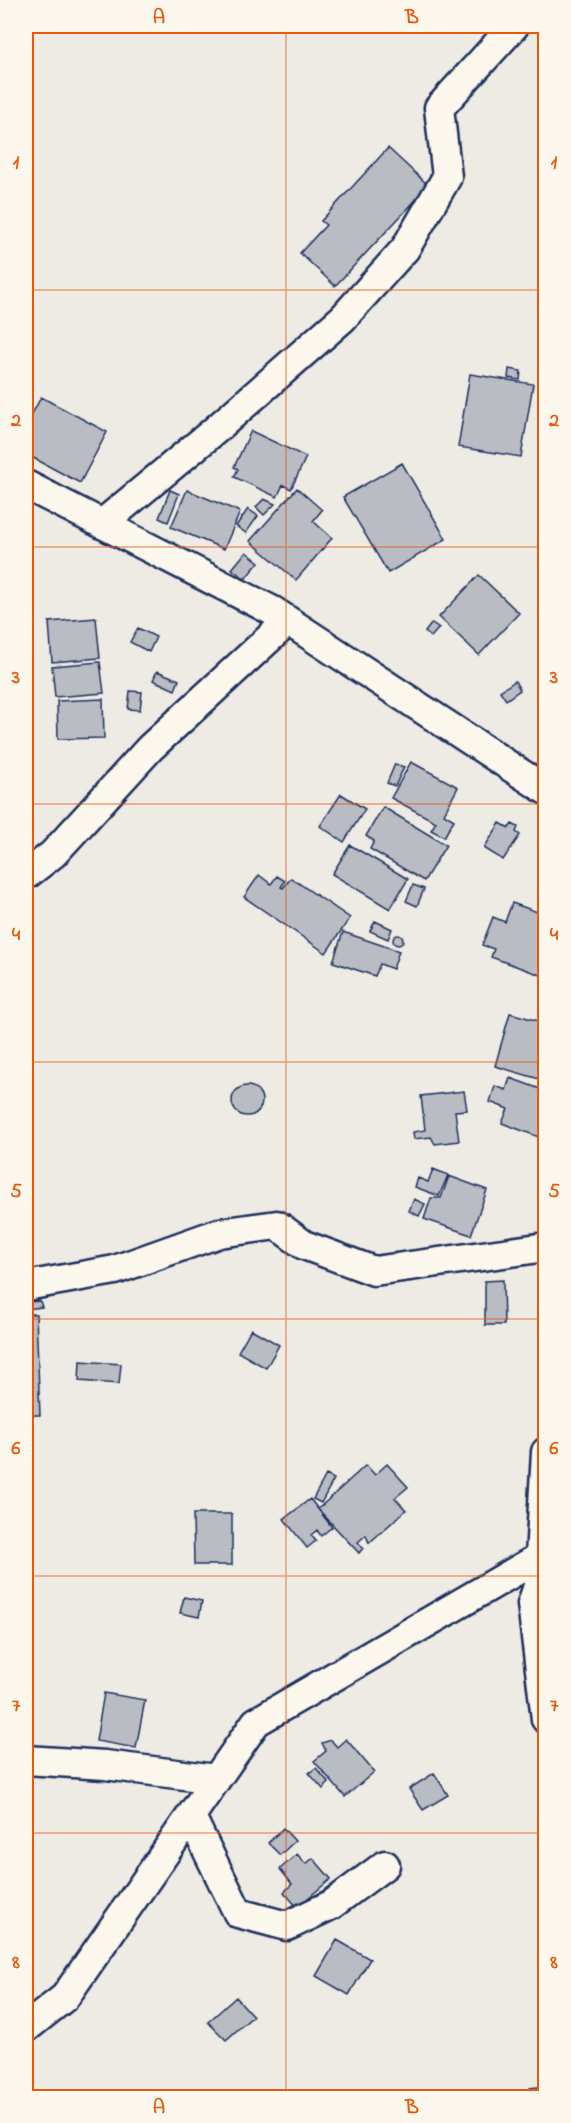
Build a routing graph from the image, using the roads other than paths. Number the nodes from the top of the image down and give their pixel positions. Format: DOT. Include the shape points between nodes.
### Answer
graph roads {
  1 [pos="514,26"];
  2 [pos="26,485"];
  3 [pos="102,524"];
  4 [pos="288,621"];
  5 [pos="546,790"];
  6 [pos="26,875"];
  7 [pos="546,1247"];
  8 [pos="26,1286"];
  9 [pos="546,1452"];
  10 [pos="540,1557"];
  11 [pos="546,1719"];
  12 [pos="26,1760"];
  13 [pos="216,1779"];
  14 [pos="191,1817"];
  15 [pos="386,1865"];
  16 [pos="26,2028"];
  1 -- 3 [label="street" via="440,108 447,177 405,249 343,318 205,440"];
  2 -- 3 [label="street"];
  3 -- 4 [label="street"];
  4 -- 5 [label="street"];
  4 -- 6 [label="street" via="150,748 53,854"];
  7 -- 8 [label="street" via="374,1271 304,1245 277,1225 219,1233 114,1270"];
  9 -- 10 [label="street"];
  10 -- 11 [label="street" via="542,1574 532,1604"];
  10 -- 13 [label="street" via="256,1722"];
  12 -- 13 [label="street"];
  13 -- 14 [label="street"];
  14 -- 15 [label="street" via="238,1912 287,1926 331,1905"];
  14 -- 16 [label="street" via="65,1997"];
}
